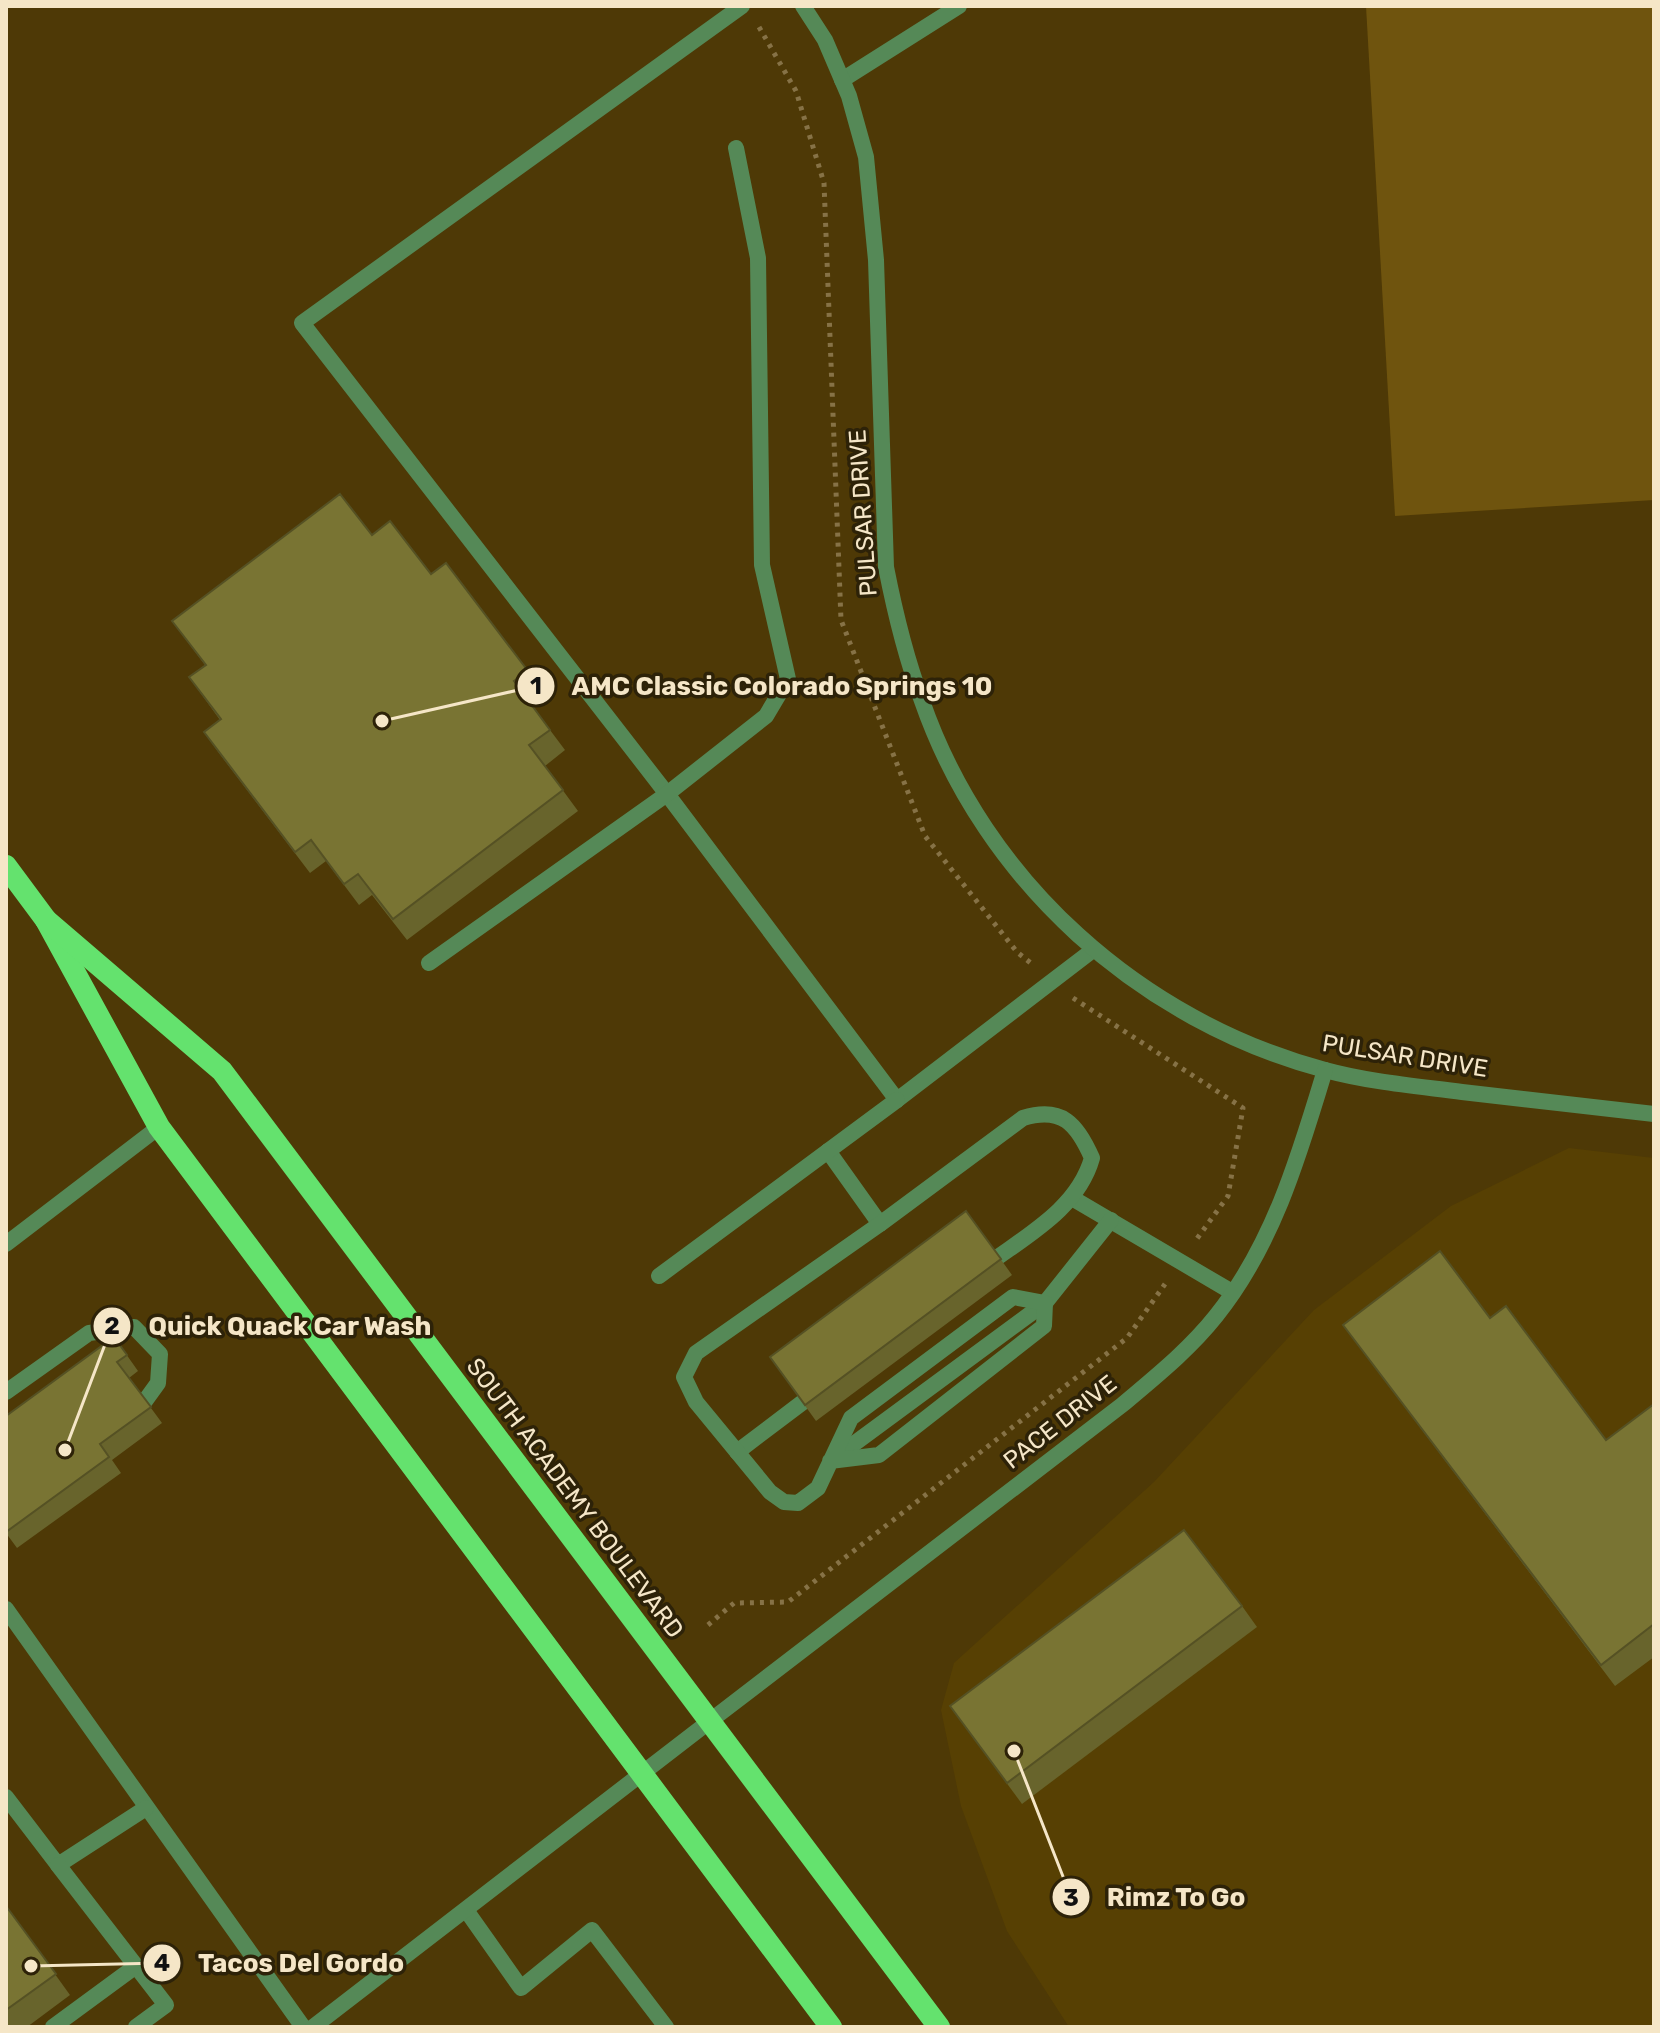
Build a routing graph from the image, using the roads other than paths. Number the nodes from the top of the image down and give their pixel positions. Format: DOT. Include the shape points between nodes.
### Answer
graph roads {
  1 [pos="803,6"];
  2 [pos="959,6"];
  3 [pos="748,12"];
  4 [pos="842,80"];
  5 [pos="736,148"];
  6 [pos="667,794"];
  7 [pos="6,866"];
  8 [pos="46,920"];
  9 [pos="1093,950"];
  10 [pos="429,963"];
  11 [pos="1325,1070"];
  12 [pos="897,1100"];
  13 [pos="1654,1114"];
  14 [pos="159,1127"];
  15 [pos="828,1151"];
  16 [pos="1072,1198"];
  17 [pos="1111,1220"];
  18 [pos="880,1224"];
  19 [pos="6,1244"];
  20 [pos="998,1257"];
  21 [pos="659,1276"];
  22 [pos="1232,1292"];
  23 [pos="1045,1303"];
  24 [pos="6,1392"];
  25 [pos="145,1401"];
  26 [pos="803,1402"];
  27 [pos="737,1452"];
  28 [pos="830,1461"];
  29 [pos="6,1609"];
  30 [pos="710,1721"];
  31 [pos="642,1775"];
  32 [pos="6,1797"];
  33 [pos="146,1808"];
  34 [pos="58,1865"];
  35 [pos="466,1910"];
  36 [pos="136,1966"];
  37 [pos="53,2027"];
  38 [pos="136,2027"];
  39 [pos="303,2027"];
  40 [pos="313,2027"];
  41 [pos="666,2027"];
  42 [pos="831,2027"];
  43 [pos="939,2027"];
  1 -- 4 [label="street, PULSAR DRIVE"];
  2 -- 4 [label="street"];
  3 -- 6 [label="street" via="302,323"];
  4 -- 9 [label="street, PULSAR DRIVE" via="866,157 872,205 886,567 909,663 943,749 988,830 1056,916"];
  5 -- 6 [label="street" via="758,258 762,565 788,679 766,716"];
  6 -- 10 [label="street"];
  6 -- 12 [label="street"];
  7 -- 8 [label="highway, SOUTH ACADEMY BOULEVARD"];
  8 -- 14 [label="highway, SOUTH ACADEMY BOULEVARD"];
  8 -- 30 [label="highway, SOUTH ACADEMY BOULEVARD" via="222,1071"];
  9 -- 11 [label="street, PULSAR DRIVE" via="1181,1012 1238,1040"];
  9 -- 12 [label="street"];
  11 -- 13 [label="street, PULSAR DRIVE" via="1394,1084"];
  11 -- 22 [label="street, PACE DRIVE" via="1279,1208"];
  12 -- 15 [label="street"];
  14 -- 19 [label="street"];
  14 -- 31 [label="highway, SOUTH ACADEMY BOULEVARD"];
  15 -- 18 [label="street"];
  15 -- 21 [label="street"];
  16 -- 17 [label="street"];
  16 -- 18 [label="street" via="1092,1158 1081,1133 1061,1116 1042,1112 1008,1128"];
  16 -- 20 [label="street"];
  17 -- 22 [label="street"];
  17 -- 23 [label="street"];
  18 -- 27 [label="street" via="696,1353 686,1367 684,1377 696,1402"];
  22 -- 30 [label="street, PACE DRIVE" via="1178,1358 1122,1405"];
  23 -- 28 [label="street"];
  23 -- 28 [label="street" via="1044,1326 892,1446 879,1455"];
  23 -- 28 [label="street" via="1013,1297 950,1343 851,1418"];
  24 -- 25 [label="street" via="89,1333 134,1327 160,1354 158,1383"];
  26 -- 27 [label="street"];
  27 -- 28 [label="street" via="784,1502 798,1503 818,1488"];
  29 -- 33 [label="street"];
  30 -- 31 [label="street, PACE DRIVE"];
  30 -- 43 [label="highway, SOUTH ACADEMY BOULEVARD"];
  31 -- 35 [label="street, PACE DRIVE"];
  31 -- 42 [label="highway, SOUTH ACADEMY BOULEVARD"];
  32 -- 34 [label="street"];
  33 -- 34 [label="street"];
  33 -- 39 [label="street"];
  34 -- 36 [label="street"];
  35 -- 40 [label="street, PACE DRIVE"];
  35 -- 41 [label="street" via="521,1988 592,1930"];
  36 -- 37 [label="street"];
  36 -- 38 [label="street" via="166,2005"];
}
